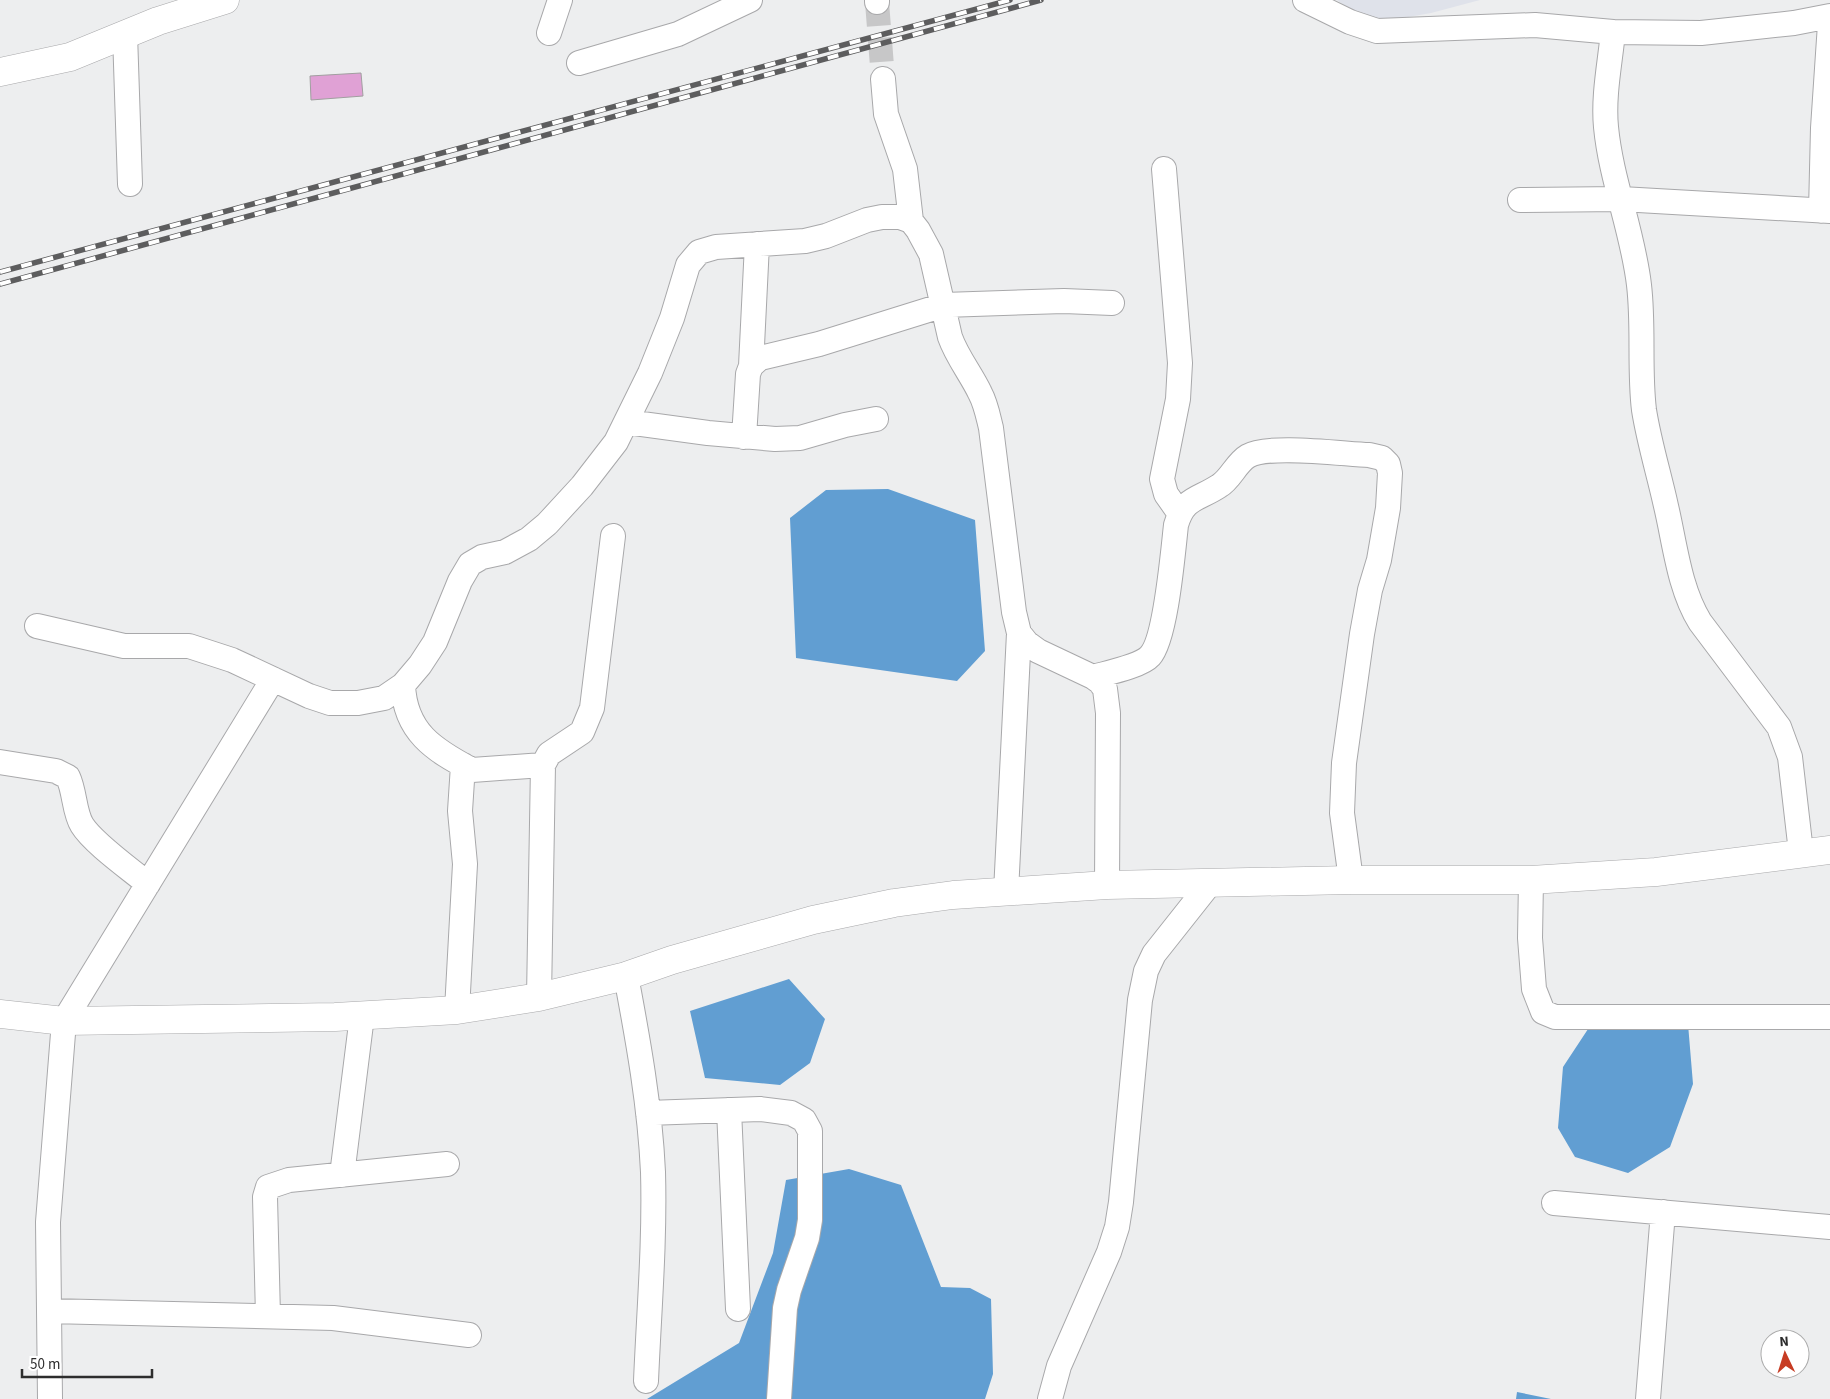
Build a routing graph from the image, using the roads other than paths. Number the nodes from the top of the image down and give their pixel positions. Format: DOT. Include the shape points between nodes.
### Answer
graph roads {
  1 [pos="225,0"];
  2 [pos="560,0"];
  3 [pos="750,0"];
  4 [pos="1305,0"];
  5 [pos="1830,16"];
  6 [pos="1830,24"];
  7 [pos="1613,32"];
  8 [pos="549,33"];
  9 [pos="125,34"];
  10 [pos="579,63"];
  11 [pos="0,72"];
  12 [pos="883,79"];
  13 [pos="1164,169"];
  14 [pos="130,184"];
  15 [pos="1621,199"];
  16 [pos="1520,200"];
  17 [pos="1825,211"];
  18 [pos="911,221"];
  19 [pos="757,244"];
  20 [pos="944,304"];
  21 [pos="1112,304"];
  22 [pos="752,366"];
  23 [pos="876,419"];
  24 [pos="627,422"];
  25 [pos="744,437"];
  26 [pos="1180,514"];
  27 [pos="613,536"];
  28 [pos="37,626"];
  29 [pos="1019,633"];
  30 [pos="1093,677"];
  31 [pos="273,679"];
  32 [pos="403,685"];
  33 [pos="0,762"];
  34 [pos="463,765"];
  35 [pos="543,765"];
  36 [pos="1830,850"];
  37 [pos="1801,852"];
  38 [pos="1351,880"];
  39 [pos="1531,880"];
  40 [pos="1211,882"];
  41 [pos="148,884"];
  42 [pos="1107,885"];
  43 [pos="1006,892"];
  44 [pos="626,976"];
  45 [pos="539,997"];
  46 [pos="457,1010"];
  47 [pos="0,1014"];
  48 [pos="362,1016"];
  49 [pos="1830,1017"];
  50 [pos="64,1022"];
  51 [pos="729,1110"];
  52 [pos="648,1113"];
  53 [pos="448,1164"];
  54 [pos="342,1175"];
  55 [pos="1554,1203"];
  56 [pos="1663,1212"];
  57 [pos="1830,1227"];
  58 [pos="738,1309"];
  59 [pos="49,1311"];
  60 [pos="268,1316"];
  61 [pos="469,1335"];
  62 [pos="646,1381"];
  63 [pos="50,1399"];
  64 [pos="779,1399"];
  65 [pos="1050,1399"];
  66 [pos="1648,1399"];
  1 -- 9 [label="main road"];
  2 -- 8 [label="street"];
  3 -- 10 [label="street" via="678,34"];
  4 -- 7 [label="street" via="1377,31 1535,25"];
  5 -- 7 [label="street" via="1701,33"];
  6 -- 17 [label="street" via="1823,128"];
  7 -- 15 [label="street" via="1605,124"];
  9 -- 11 [label="main road" via="70,57"];
  9 -- 14 [label="street"];
  12 -- 18 [label="street" via="886,114 905,168"];
  13 -- 26 [label="street" via="1180,370 1178,399 1162,479 1166,494"];
  15 -- 16 [label="street"];
  15 -- 17 [label="street"];
  15 -- 37 [label="street" via="1642,308 1644,410 1684,584 1700,622 1779,727 1790,757"];
  18 -- 19 [label="street" via="882,217 805,241"];
  18 -- 20 [label="street" via="931,254"];
  19 -- 22 [label="street"];
  19 -- 24 [label="street" via="716,247 699,252 688,265 672,318"];
  20 -- 21 [label="street" via="1064,301"];
  20 -- 22 [label="street" via="819,344 760,358"];
  20 -- 29 [label="street" via="955,350 986,408"];
  22 -- 25 [label="street" via="748,374"];
  23 -- 25 [label="street" via="800,438"];
  24 -- 25 [label="street"];
  24 -- 32 [label="street" via="616,442 582,486 547,524 529,539 504,552 482,557 470,564 435,642"];
  26 -- 30 [label="street" via="1155,649 1141,662"];
  26 -- 38 [label="street" via="1193,498 1222,484 1246,457 1257,451 1369,456 1382,458 1388,464 1388,508 1362,634 1342,784 1342,813"];
  27 -- 35 [label="street" via="592,708 582,732 549,754"];
  28 -- 31 [label="street" via="124,646 189,646 232,660"];
  29 -- 30 [label="street" via="1038,651"];
  29 -- 43 [label="street"];
  30 -- 42 [label="street" via="1105,689 1108,713"];
  31 -- 32 [label="street" via="330,703 358,703 384,698"];
  31 -- 41 [label="street"];
  32 -- 34 [label="street" via="404,703 412,723 432,747"];
  33 -- 41 [label="street" via="56,771 68,777 82,825 93,839"];
  34 -- 35 [label="street" via="472,770"];
  34 -- 46 [label="street" via="460,811 465,864"];
  35 -- 45 [label="street"];
  36 -- 37 [label="main road"];
  37 -- 39 [label="main road" via="1656,872"];
  38 -- 39 [label="main road"];
  38 -- 40 [label="main road"];
  39 -- 49 [label="street" via="1530,938 1534,989 1543,1012 1555,1017"];
  40 -- 42 [label="main road"];
  40 -- 65 [label="street" via="1154,954 1146,971 1140,1000 1117,1227 1059,1366"];
  41 -- 50 [label="street"];
  42 -- 43 [label="main road"];
  43 -- 44 [label="main road" via="894,903 813,920"];
  44 -- 45 [label="main road"];
  44 -- 52 [label="street"];
  45 -- 46 [label="main road"];
  46 -- 48 [label="main road"];
  47 -- 50 [label="main road"];
  48 -- 50 [label="main road"];
  48 -- 54 [label="street"];
  50 -- 59 [label="street" via="48,1222"];
  51 -- 52 [label="street"];
  51 -- 58 [label="street"];
  51 -- 64 [label="street" via="791,1113 804,1120 810,1132 808,1238 785,1308"];
  52 -- 62 [label="street" via="653,1229"];
  53 -- 54 [label="street"];
  54 -- 60 [label="street" via="289,1180 268,1187 265,1196"];
  55 -- 56 [label="street"];
  56 -- 57 [label="street"];
  56 -- 66 [label="street"];
  59 -- 60 [label="street"];
  59 -- 63 [label="street"];
  60 -- 61 [label="street" via="333,1318"];
}
